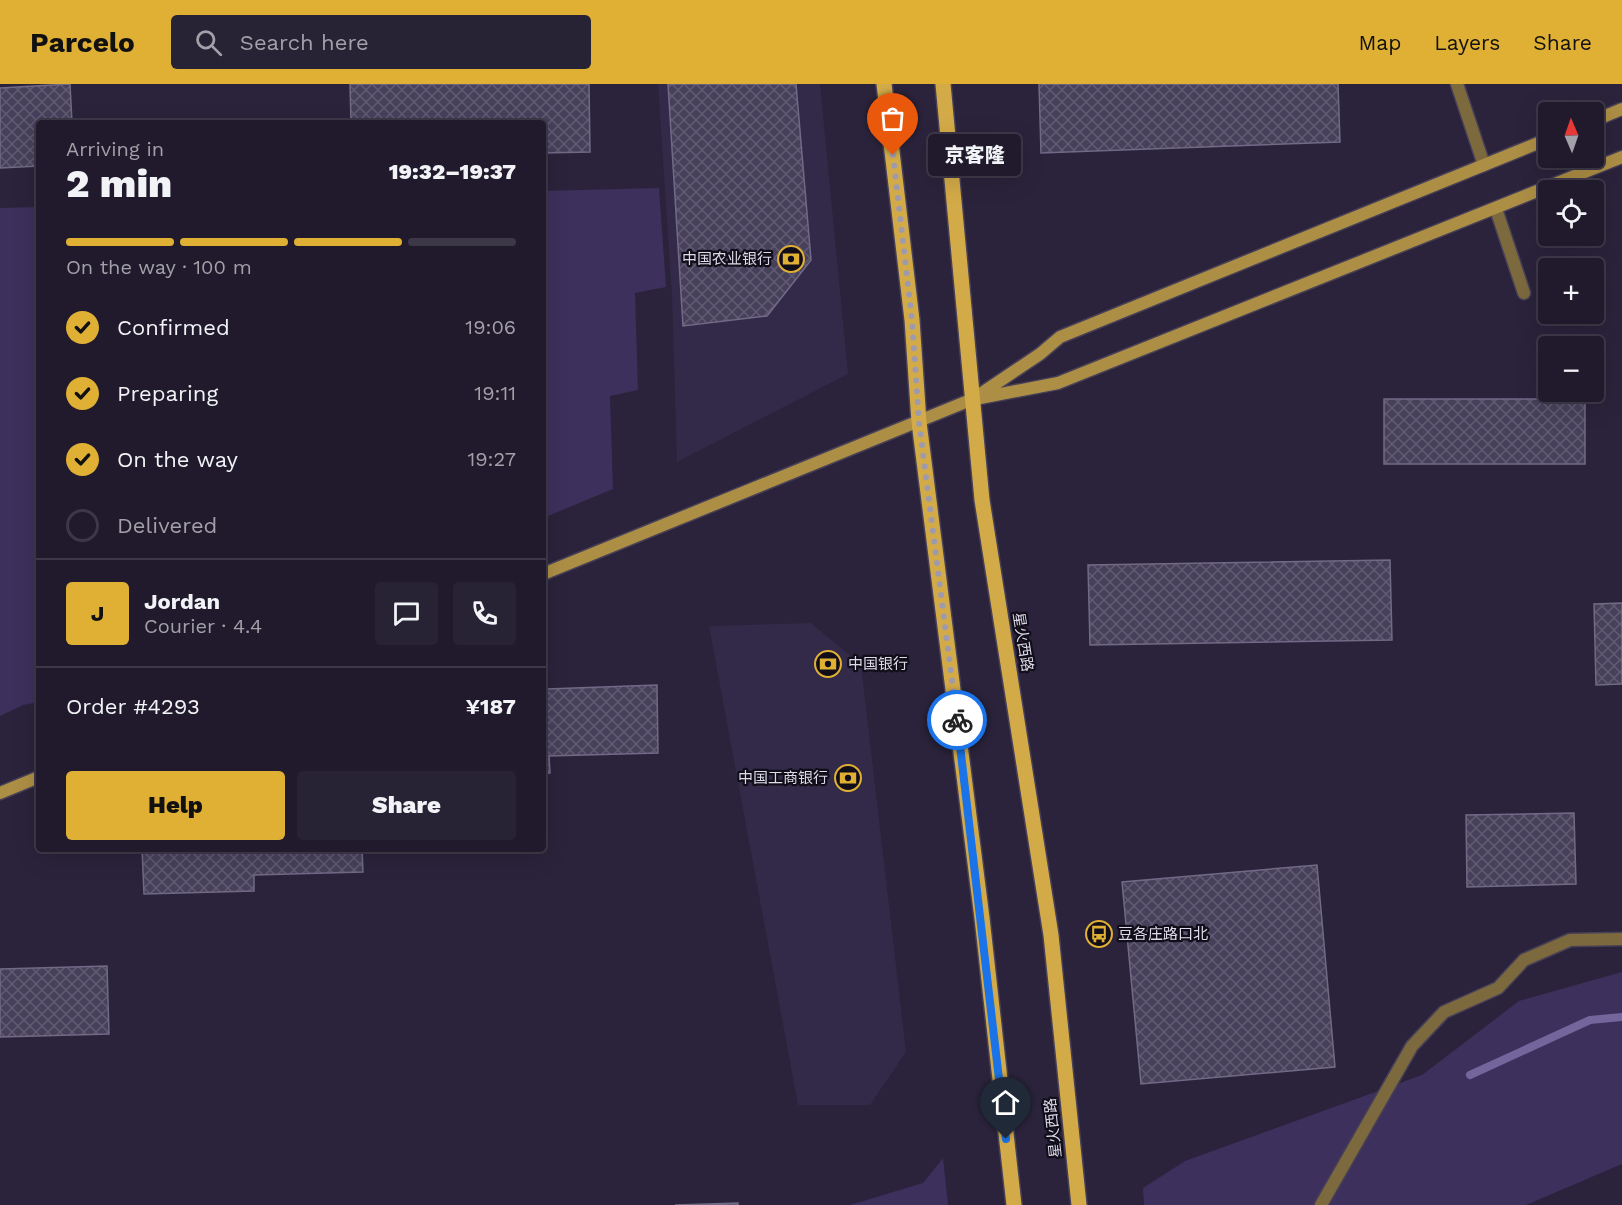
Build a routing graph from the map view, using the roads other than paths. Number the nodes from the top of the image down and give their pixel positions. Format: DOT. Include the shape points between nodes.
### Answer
graph roads {
  1 [pos="884,84"];
  2 [pos="943,84"];
  3 [pos="1457,84"];
  4 [pos="1622,110"];
  5 [pos="1604,117"];
  6 [pos="1538,143"];
  7 [pos="1622,157"];
  8 [pos="1484,165"];
  9 [pos="1496,209"];
  10 [pos="1524,293"];
  11 [pos="973,399"];
  12 [pos="919,422"];
  13 [pos="546,573"];
  14 [pos="36,778"];
  15 [pos="0,793"];
  16 [pos="1622,939"];
  17 [pos="1014,1205"];
  18 [pos="1079,1205"];
  19 [pos="1321,1205"];
  1 -- 12 [label="main road" via="912,320"];
  2 -- 11 [label="main road, 星火西路"];
  3 -- 8 [label="street"];
  4 -- 5 [label="street"];
  6 -- 8 [label="street"];
  7 -- 9 [label="street"];
  8 -- 11 [label="street" via="1060,337"];
  9 -- 10 [label="street"];
  9 -- 11 [label="street" via="1058,383"];
  11 -- 12 [label="street"];
  11 -- 18 [label="main road, 星火西路" via="982,500 1051,935"];
  12 -- 13 [label="street"];
  12 -- 17 [label="main road"];
  14 -- 15 [label="street"];
  16 -- 19 [label="street" via="1570,940 1524,960 1498,988 1444,1012 1412,1046"];
}
